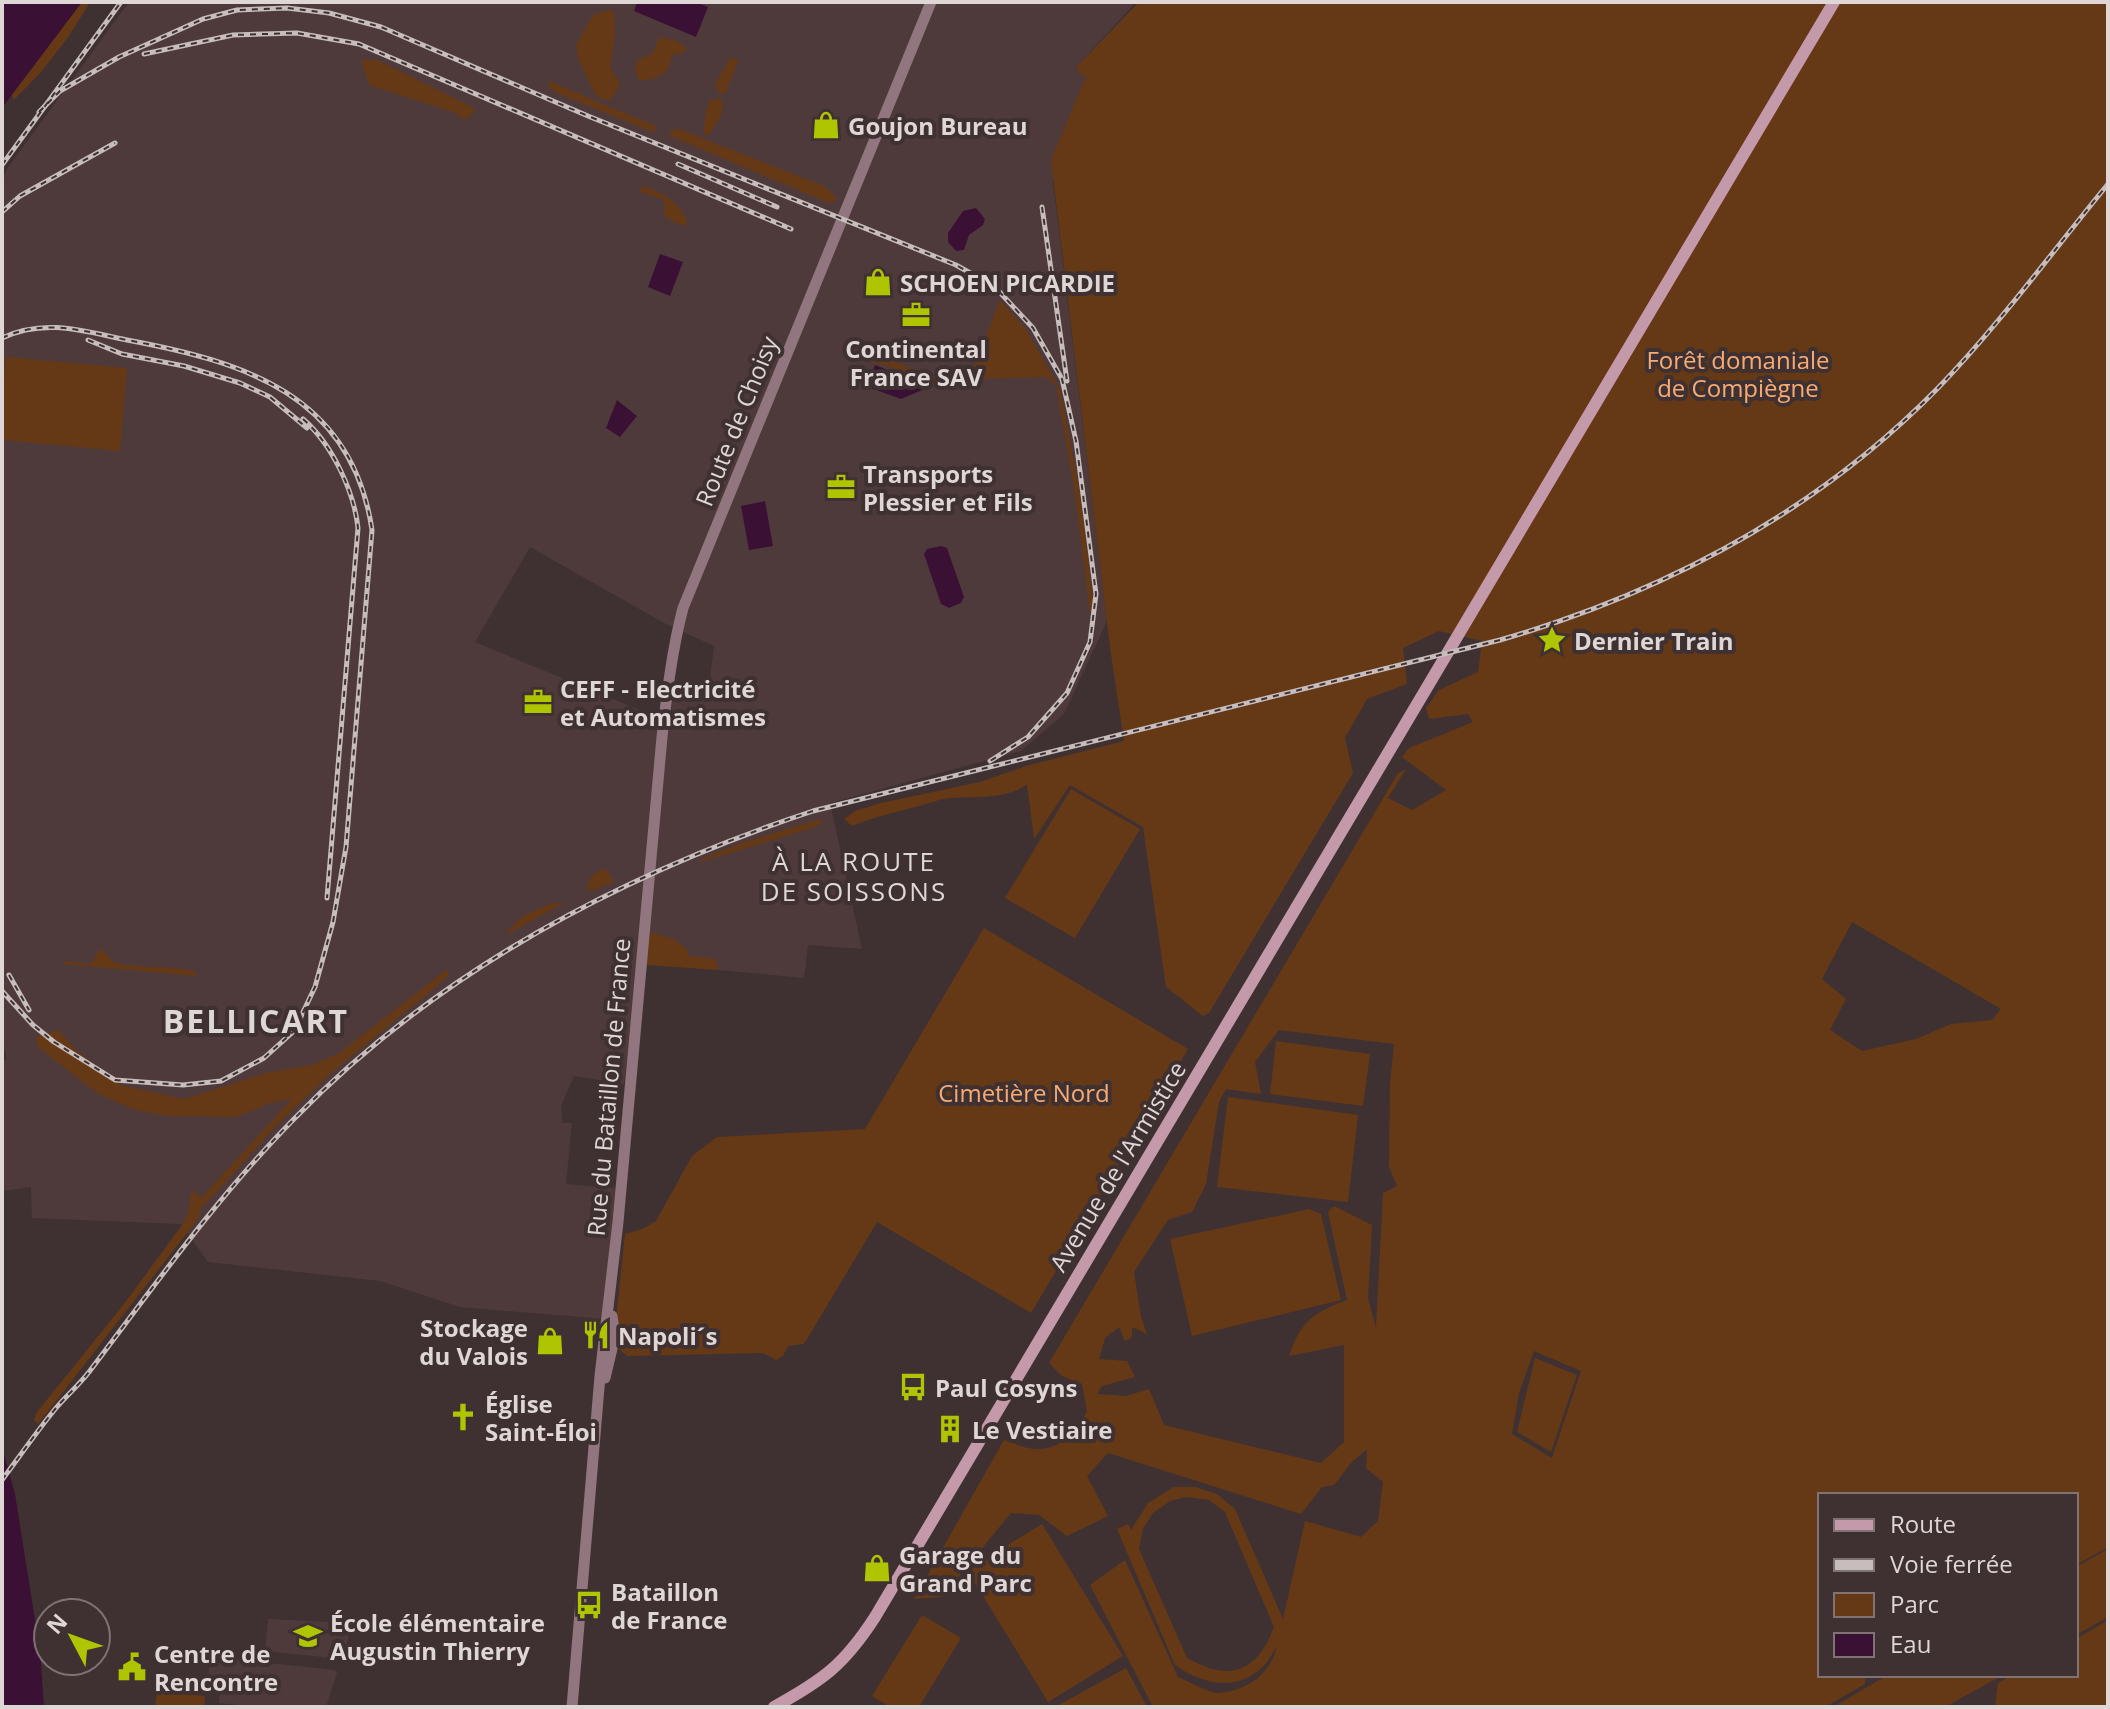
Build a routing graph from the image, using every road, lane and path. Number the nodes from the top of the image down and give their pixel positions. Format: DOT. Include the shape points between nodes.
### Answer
graph roads {
  1 [pos="931,2"];
  2 [pos="1834,2"];
  3 [pos="649,874"];
  4 [pos="572,1707"];
  5 [pos="774,1707"];
  1 -- 3 [label="street, Route de Choisy" via="683,608 668,678"];
  2 -- 5 [label="main road, Avenue de l'Armistice" via="857,1644 826,1677"];
  3 -- 4 [label="street, Rue du Bataillon de France"];
}
